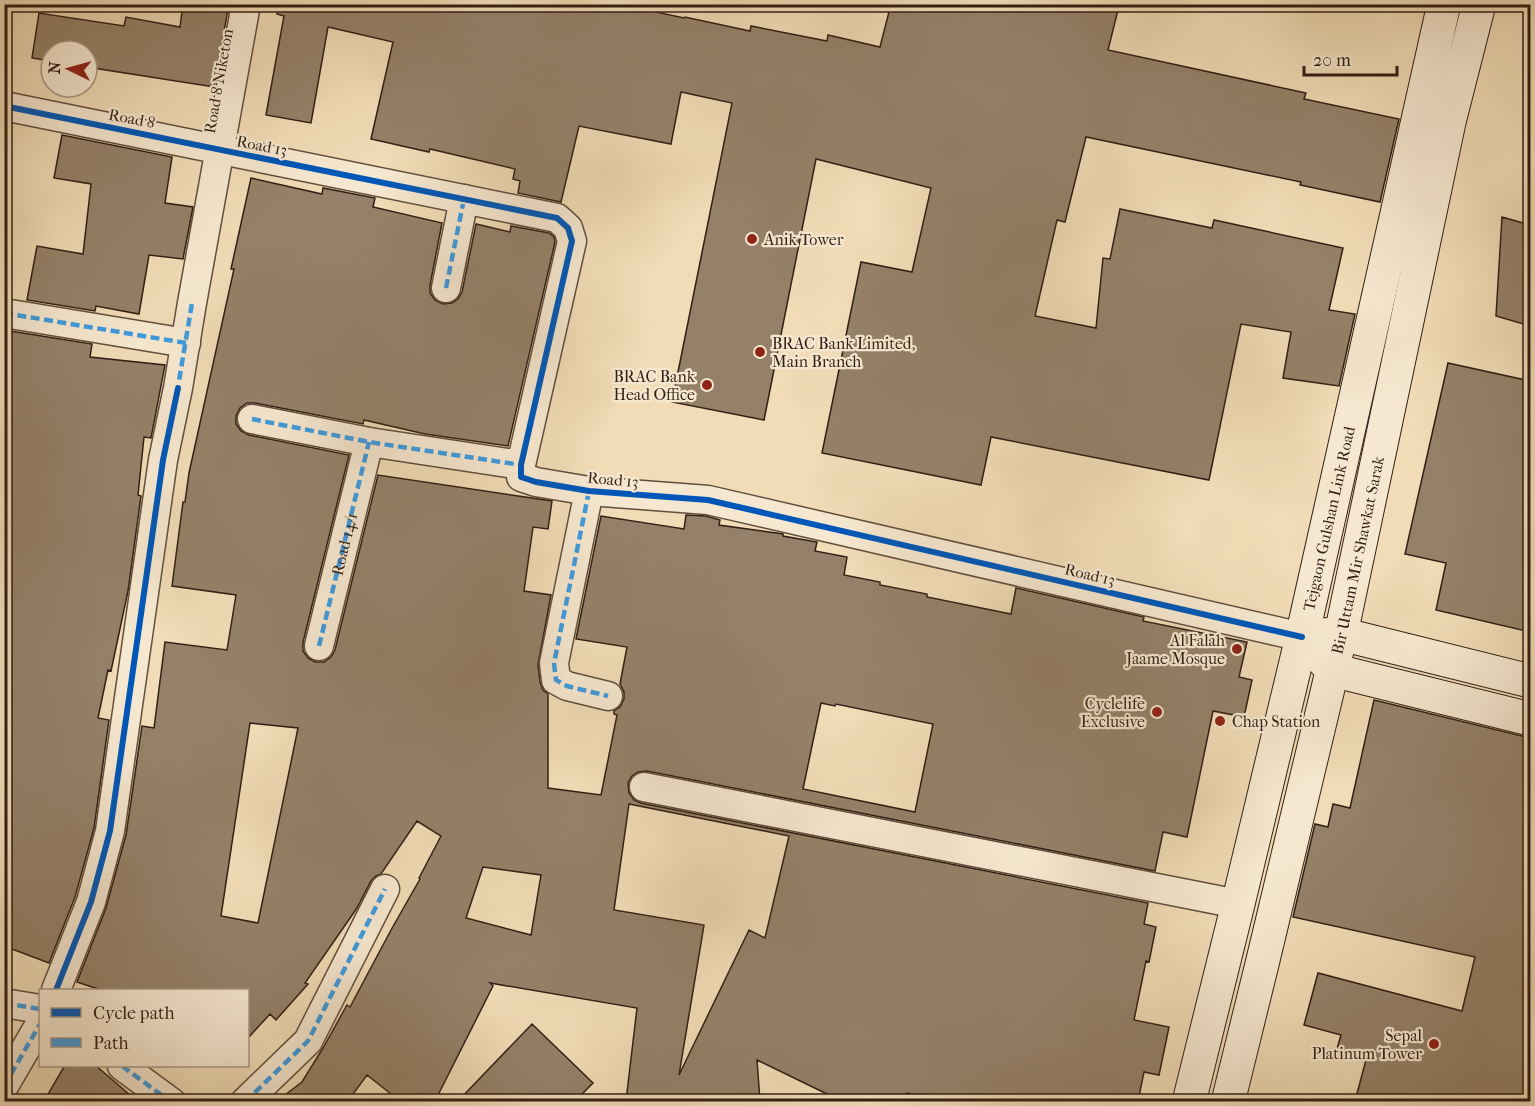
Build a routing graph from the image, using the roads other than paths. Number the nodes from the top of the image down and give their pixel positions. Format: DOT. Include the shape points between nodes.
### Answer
graph roads {
  1 [pos="246,4"];
  2 [pos="1444,4"];
  3 [pos="1479,4"];
  4 [pos="4,106"];
  5 [pos="220,150"];
  6 [pos="464,199"];
  7 [pos="446,288"];
  8 [pos="4,314"];
  9 [pos="186,343"];
  10 [pos="252,419"];
  11 [pos="369,442"];
  12 [pos="521,465"];
  13 [pos="589,491"];
  14 [pos="1341,634"];
  15 [pos="1302,637"];
  16 [pos="319,646"];
  17 [pos="1332,670"];
  18 [pos="1530,681"];
  19 [pos="608,696"];
  20 [pos="1530,719"];
  21 [pos="644,787"];
  22 [pos="385,889"];
  23 [pos="1238,904"];
  24 [pos="56,989"];
  25 [pos="4,1003"];
  26 [pos="39,1009"];
  27 [pos="39,1026"];
  28 [pos="125,1067"];
  29 [pos="4,1086"];
  30 [pos="171,1101"];
  31 [pos="245,1101"];
  32 [pos="1189,1101"];
  33 [pos="1228,1101"];
  1 -- 5 [label="street, Road 8 Niketon"];
  2 -- 15 [label="main road, Tejgaon Gulshan Link Road"];
  3 -- 14 [label="main road, Bir Uttam Mir Shawkat Sarak" via="1446,134"];
  4 -- 5 [label="street, Road 8"];
  5 -- 6 [label="street, Road 13"];
  5 -- 9 [label="street, Road 8 Niketon"];
  6 -- 7 [label="street"];
  6 -- 12 [label="street, Road 13" via="557,218 568,228 572,241"];
  8 -- 9 [label="street"];
  9 -- 24 [label="street, Road 8 Niketon" via="163,460 110,831 91,902"];
  10 -- 11 [label="street"];
  11 -- 12 [label="street"];
  11 -- 16 [label="street, Road 14/1"];
  12 -- 13 [label="street, Road 13" via="521,477"];
  13 -- 15 [label="street, Road 13" via="708,500"];
  13 -- 19 [label="street" via="554,663 556,680 567,687"];
  14 -- 15 [label="main road"];
  14 -- 17 [label="main road, Bir Uttam Mir Shawkat Sarak"];
  14 -- 18 [label="main road"];
  15 -- 17 [label="main road"];
  15 -- 23 [label="main road, Tejgaon Gulshan Link Road"];
  17 -- 20 [label="main road"];
  17 -- 33 [label="main road, Bir Uttam Mir Shawkat Sarak"];
  21 -- 23 [label="street"];
  22 -- 31 [label="street" via="308,1041"];
  23 -- 32 [label="main road, Tejgaon Gulshan Link Road"];
  25 -- 26 [label="street"];
  27 -- 29 [label="street"];
  28 -- 30 [label="street"];
}
